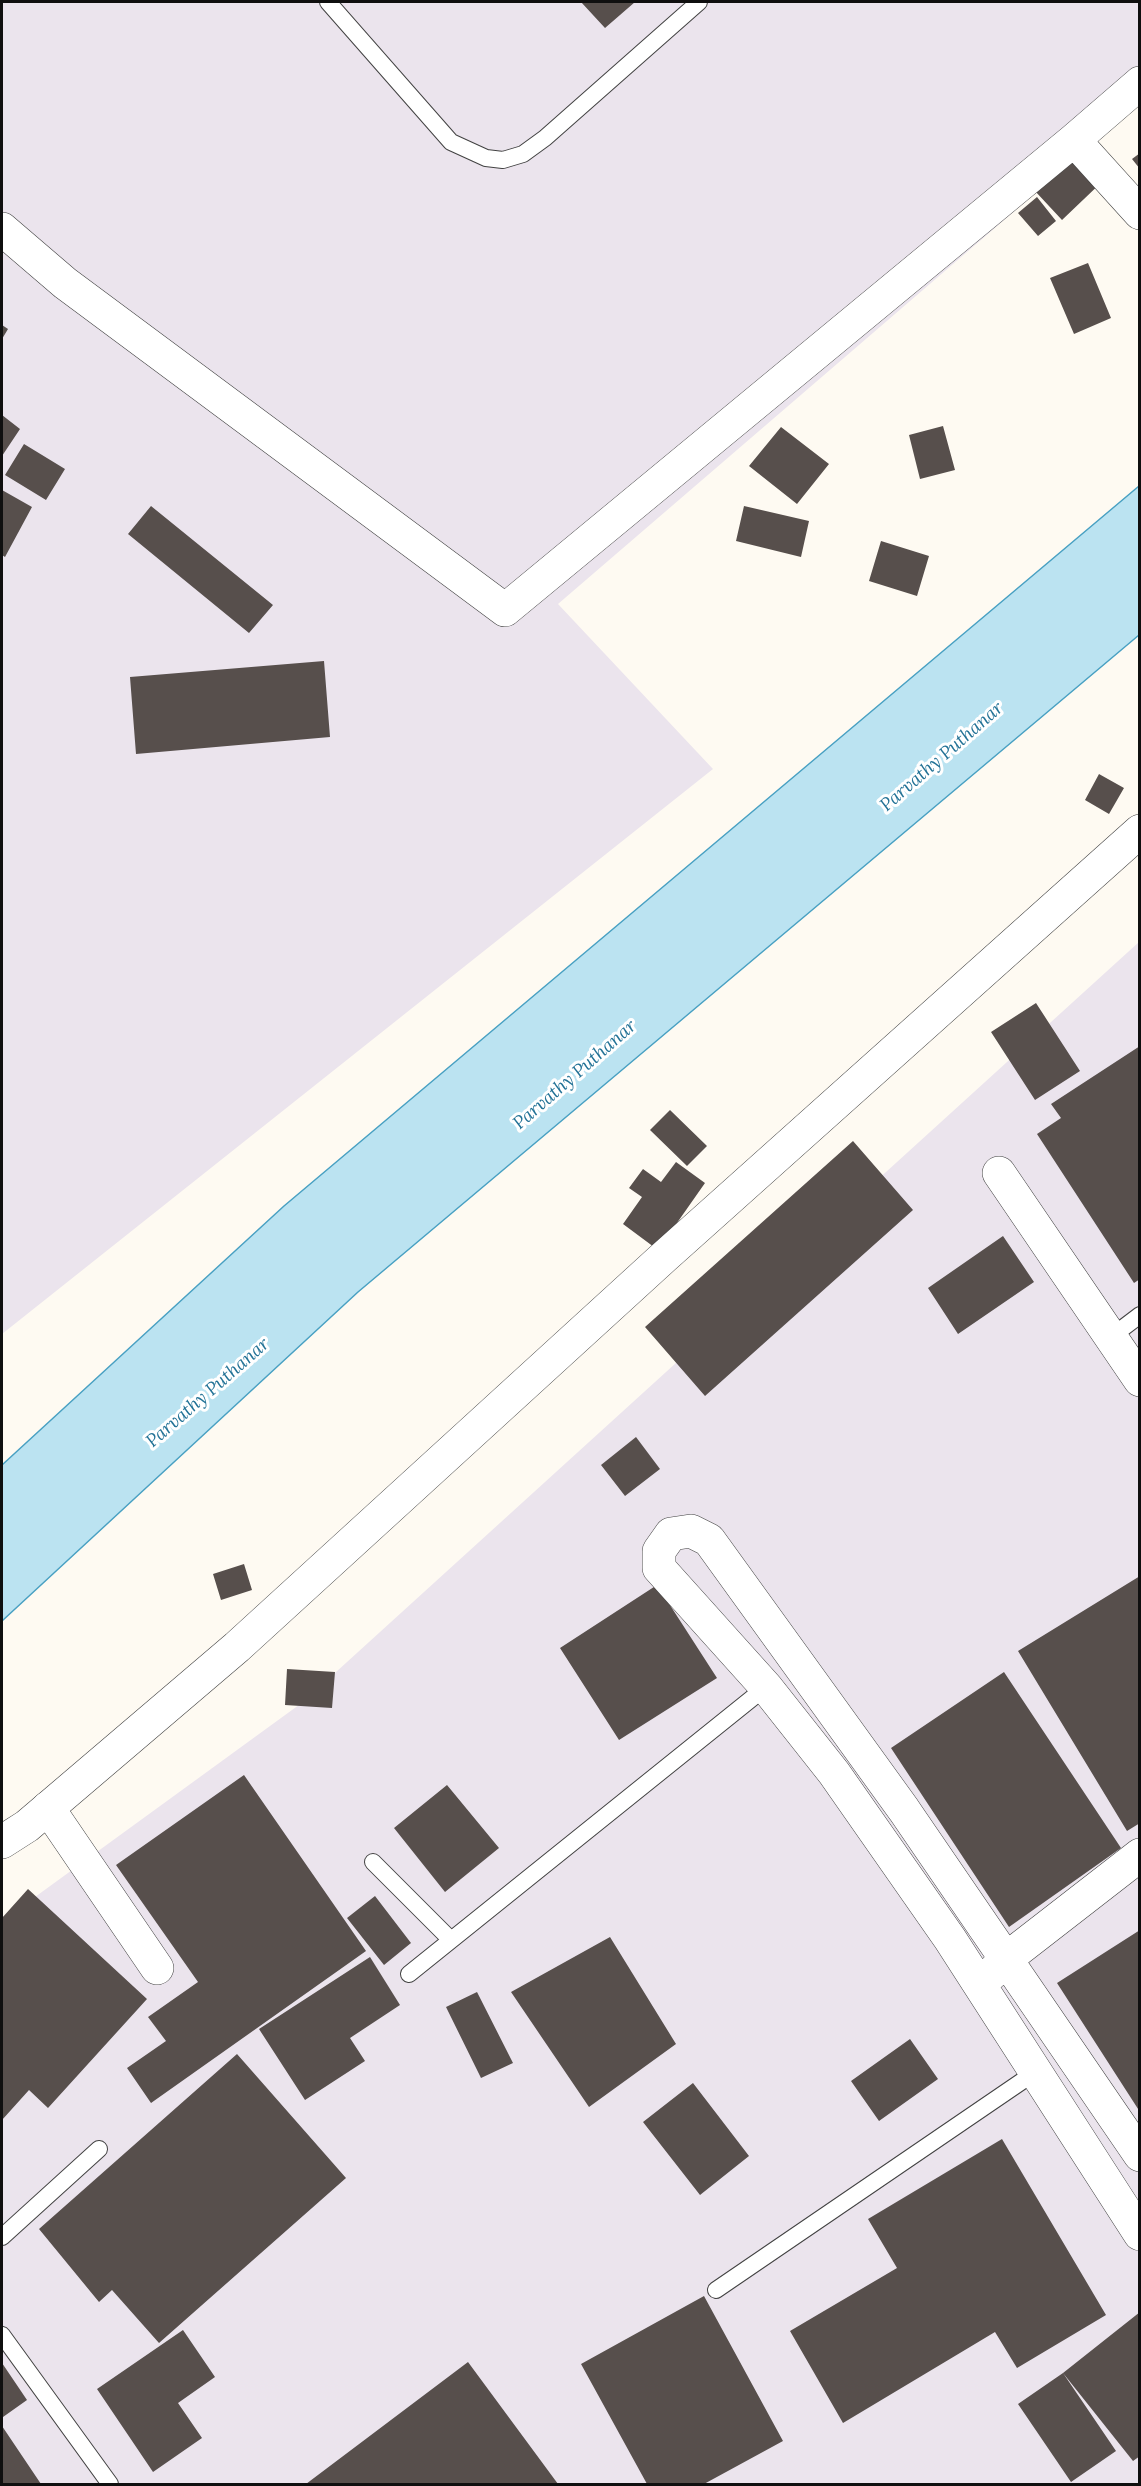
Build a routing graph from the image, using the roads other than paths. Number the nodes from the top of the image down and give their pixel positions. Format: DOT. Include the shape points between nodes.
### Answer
graph roads {
  1 [pos="328,2"];
  2 [pos="699,2"];
  3 [pos="1140,82"];
  4 [pos="1074,140"];
  5 [pos="1140,213"];
  6 [pos="2,229"];
  7 [pos="1140,831"];
  8 [pos="999,1173"];
  9 [pos="1140,1315"];
  10 [pos="1111,1337"];
  11 [pos="1140,1380"];
  12 [pos="766,1687"];
  13 [pos="48,1808"];
  14 [pos="2,1842"];
  15 [pos="1140,1855"];
  16 [pos="373,1862"];
  17 [pos="451,1940"];
  18 [pos="1006,1959"];
  19 [pos="157,1968"];
  20 [pos="409,1974"];
  21 [pos="979,1986"];
  22 [pos="1034,2073"];
  23 [pos="99,2149"];
  24 [pos="1140,2155"];
  25 [pos="1140,2234"];
  26 [pos="2,2237"];
  27 [pos="717,2290"];
  28 [pos="2,2335"];
  29 [pos="110,2484"];
  1 -- 2 [label="lane" via="451,142 486,158 503,160 523,154 544,138"];
  3 -- 4 [label="street"];
  4 -- 5 [label="street"];
  4 -- 6 [label="street" via="505,610 74,291"];
  7 -- 13 [label="street" via="664,1257 237,1647"];
  8 -- 10 [label="street"];
  9 -- 10 [label="lane"];
  10 -- 11 [label="street"];
  12 -- 17 [label="lane"];
  12 -- 18 [label="street" via="659,1568 659,1551 671,1534 691,1531 710,1540"];
  12 -- 21 [label="street" via="834,1773"];
  13 -- 14 [label="street"];
  13 -- 19 [label="street"];
  15 -- 18 [label="street"];
  16 -- 17 [label="lane"];
  17 -- 20 [label="lane"];
  18 -- 21 [label="street"];
  18 -- 24 [label="street"];
  21 -- 22 [label="street"];
  22 -- 25 [label="street"];
  22 -- 27 [label="lane"];
  23 -- 26 [label="lane"];
  28 -- 29 [label="lane"];
}
